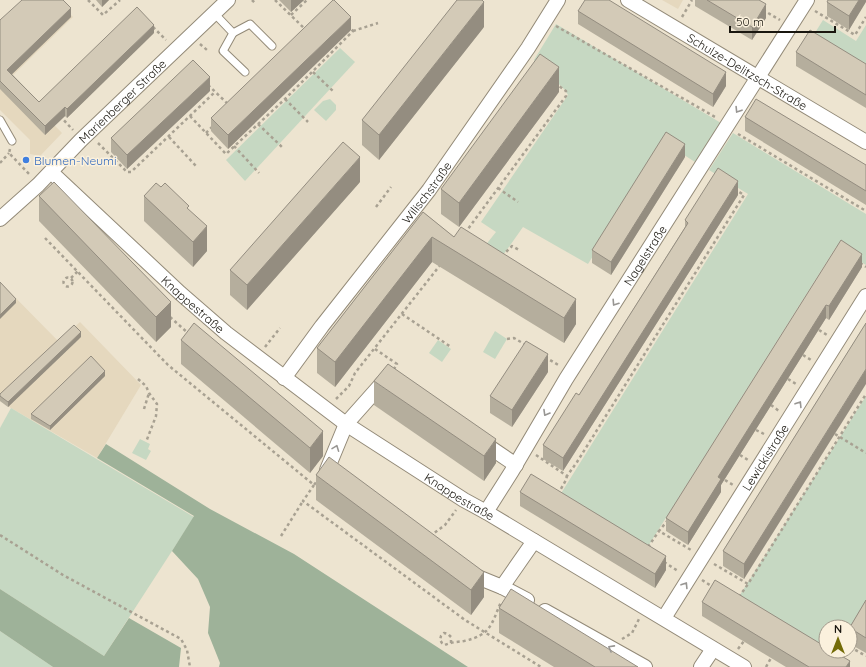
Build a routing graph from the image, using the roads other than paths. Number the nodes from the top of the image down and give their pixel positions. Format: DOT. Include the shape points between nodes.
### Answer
graph roads {
  1 [pos="228,0"];
  2 [pos="558,0"];
  3 [pos="628,0"];
  4 [pos="806,2"];
  5 [pos="214,13"];
  6 [pos="233,33"];
  7 [pos="272,46"];
  8 [pos="245,72"];
  9 [pos="759,78"];
  10 [pos="0,120"];
  11 [pos="12,141"];
  12 [pos="866,142"];
  13 [pos="51,172"];
  14 [pos="0,219"];
  15 [pos="866,296"];
  16 [pos="284,378"];
  17 [pos="400,386"];
  18 [pos="346,424"];
  19 [pos="470,434"];
  20 [pos="516,465"];
  21 [pos="346,484"];
  22 [pos="486,512"];
  23 [pos="534,541"];
  24 [pos="456,563"];
  25 [pos="504,588"];
  26 [pos="664,618"];
  27 [pos="713,649"];
  28 [pos="645,667"];
  29 [pos="701,667"];
  30 [pos="744,667"];
  1 -- 5 [label="street, Marienberger Straße"];
  2 -- 16 [label="street, Wilischstraße" via="528,48 429,190"];
  3 -- 9 [label="street, Schulze-Delitzsch-Straße"];
  4 -- 9 [label="street, Nagelstraße"];
  5 -- 6 [label="lane"];
  5 -- 13 [label="street, Marienberger Straße"];
  6 -- 7 [label="lane" via="250,24"];
  6 -- 8 [label="lane" via="223,51"];
  9 -- 12 [label="street, Schulze-Delitzsch-Straße"];
  9 -- 20 [label="street, Nagelstraße, one-way" via="571,372"];
  10 -- 11 [label="lane"];
  13 -- 14 [label="street, Marienberger Straße"];
  13 -- 16 [label="street, Knappestraße" via="180,293"];
  26 -- 15 [label="street, Lewickistraße, one-way"];
  16 -- 18 [label="street, Knappestraße"];
  17 -- 18 [label="street" via="387,377"];
  21 -- 18 [label="street, one-way" via="327,470"];
  18 -- 22 [label="street, Knappestraße"];
  19 -- 20 [label="street"];
  20 -- 22 [label="street, Nagelstraße"];
  22 -- 23 [label="street, Knappestraße"];
  23 -- 25 [label="street"];
  23 -- 26 [label="street, Knappestraße"];
  24 -- 25 [label="street" via="475,576"];
  28 -- 25 [label="street, one-way"];
  26 -- 27 [label="street, Knappestraße"];
  27 -- 29 [label="street"];
  27 -- 30 [label="street, Knappestraße"];
}
